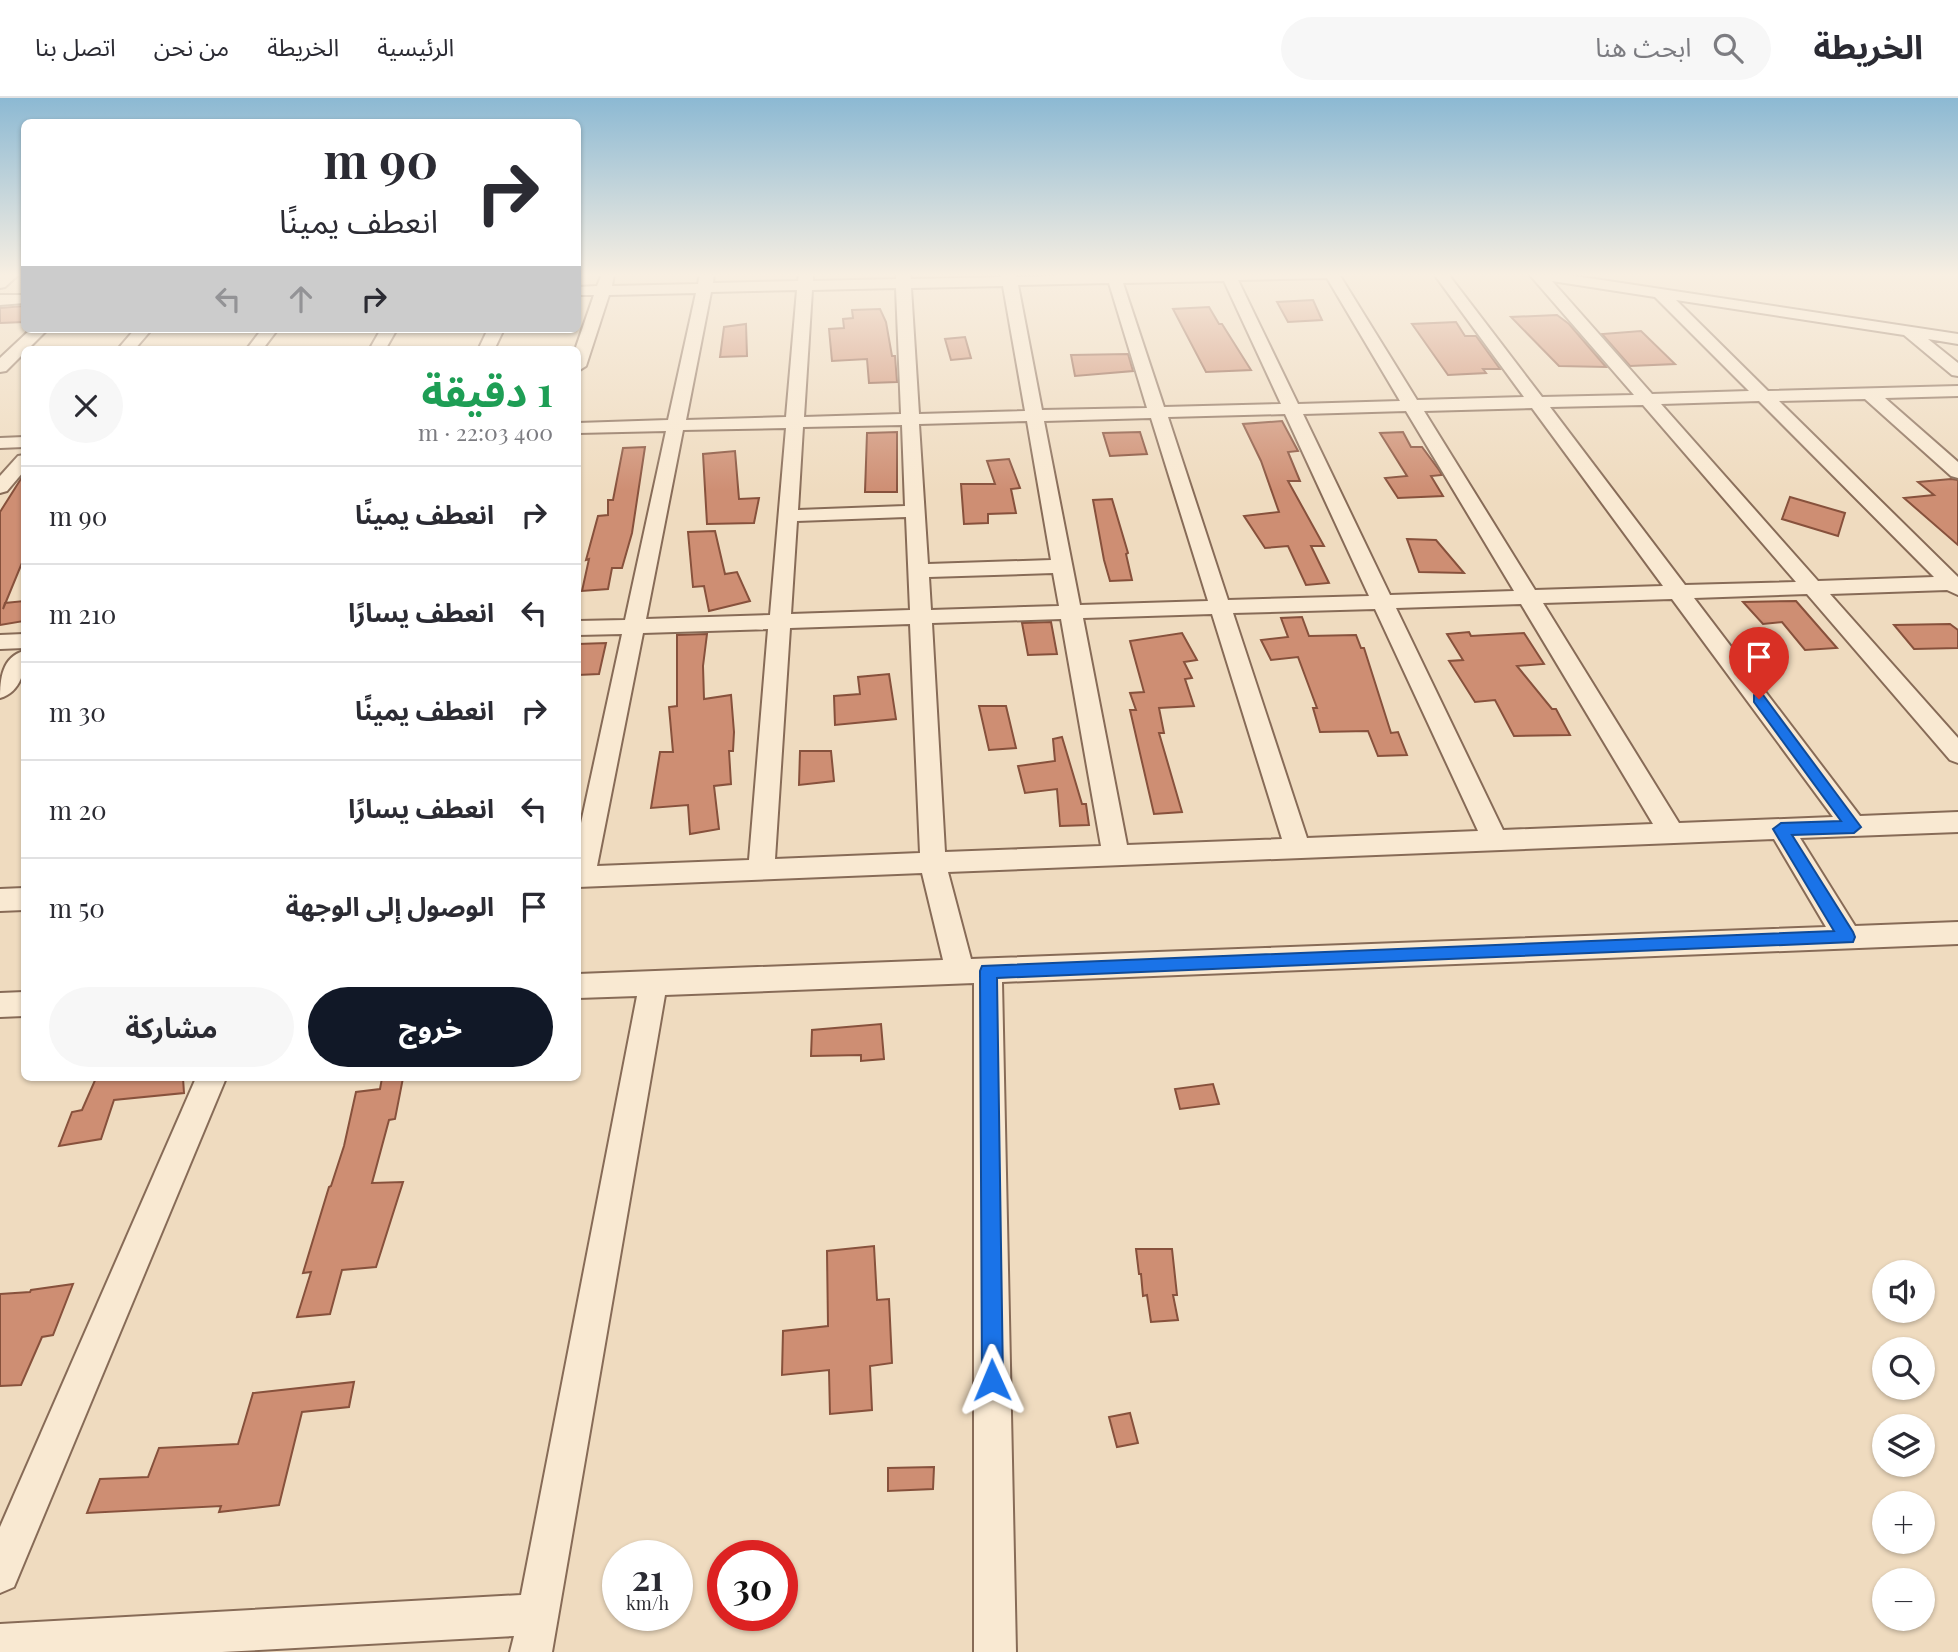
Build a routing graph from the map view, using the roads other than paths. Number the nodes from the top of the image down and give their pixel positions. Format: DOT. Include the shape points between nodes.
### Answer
graph roads {
  1 [pos="21,347"];
  2 [pos="692,347"];
  3 [pos="801,347"];
  4 [pos="907,347"];
  5 [pos="1022,347"];
  6 [pos="1137,347"];
  7 [pos="1262,347"];
  8 [pos="1377,347"];
  9 [pos="1495,347"];
  10 [pos="1601,347"];
  11 [pos="1714,347"];
  12 [pos="1927,347"];
  13 [pos="0,367"];
  14 [pos="1958,371"];
  15 [pos="1958,391"];
  16 [pos="1870,394"];
  17 [pos="1764,396"];
  18 [pos="1648,400"];
  19 [pos="1537,403"];
  20 [pos="1413,406"];
  21 [pos="1292,409"];
  22 [pos="1158,413"];
  23 [pos="1035,416"];
  24 [pos="911,419"];
  25 [pos="795,422"];
  26 [pos="676,426"];
  27 [pos="581,428"];
  28 [pos="21,442"];
  29 [pos="0,443"];
  30 [pos="21,463"];
  31 [pos="1958,472"];
  32 [pos="0,487"];
  33 [pos="916,511"];
  34 [pos="788,516"];
  35 [pos="1063,566"];
  36 [pos="919,571"];
  37 [pos="1956,585"];
  38 [pos="1813,588"];
  39 [pos="1679,592"];
  40 [pos="1529,597"];
  41 [pos="1383,602"];
  42 [pos="1221,607"];
  43 [pos="1072,612"];
  44 [pos="921,617"];
  45 [pos="780,622"];
  46 [pos="635,626"];
  47 [pos="581,628"];
  48 [pos="21,641"];
  49 [pos="0,642"];
  50 [pos="21,661"];
  51 [pos="0,690"];
  52 [pos="1958,754"];
  53 [pos="1958,822"];
  54 [pos="1854,827"];
  55 [pos="1781,829"];
  56 [pos="1672,834"];
  57 [pos="1495,841"];
  58 [pos="1298,849"];
  59 [pos="1116,856"];
  60 [pos="933,863"];
  61 [pos="761,870"];
  62 [pos="581,872"];
  63 [pos="581,877"];
  64 [pos="21,899"];
  65 [pos="0,900"];
  66 [pos="1958,933"];
  67 [pos="1847,937"];
  68 [pos="974,972"];
  69 [pos="653,984"];
  70 [pos="581,986"];
  71 [pos="21,1004"];
  72 [pos="0,1005"];
  73 [pos="210,1081"];
  74 [pos="0,1573"];
  75 [pos="534,1633"];
  76 [pos="0,1644"];
  77 [pos="995,1652"];
  1 -- 13 [label="street"];
  2 -- 26 [label="street"];
  3 -- 25 [label="street"];
  4 -- 24 [label="street"];
  5 -- 23 [label="street"];
  6 -- 22 [label="street"];
  7 -- 21 [label="street"];
  8 -- 20 [label="street"];
  9 -- 19 [label="street"];
  10 -- 18 [label="street"];
  11 -- 17 [label="street"];
  12 -- 14 [label="street"];
  15 -- 16 [label="street"];
  16 -- 17 [label="street"];
  16 -- 31 [label="street"];
  17 -- 18 [label="street"];
  17 -- 37 [label="street"];
  18 -- 19 [label="street"];
  18 -- 38 [label="street"];
  19 -- 20 [label="street"];
  19 -- 39 [label="street"];
  20 -- 21 [label="street"];
  20 -- 40 [label="street"];
  21 -- 22 [label="street"];
  21 -- 41 [label="street"];
  22 -- 23 [label="street"];
  22 -- 42 [label="street"];
  23 -- 24 [label="street"];
  23 -- 35 [label="street"];
  24 -- 25 [label="street"];
  24 -- 33 [label="street"];
  25 -- 26 [label="street"];
  25 -- 34 [label="street"];
  26 -- 27 [label="street"];
  26 -- 46 [label="street"];
  28 -- 29 [label="street"];
  30 -- 32 [label="street"];
  33 -- 34 [label="street"];
  33 -- 36 [label="street"];
  34 -- 45 [label="street"];
  35 -- 36 [label="street"];
  35 -- 43 [label="street"];
  36 -- 44 [label="street"];
  37 -- 38 [label="street"];
  38 -- 39 [label="street"];
  38 -- 52 [label="street"];
  39 -- 40 [label="street"];
  39 -- 54 [label="street"];
  40 -- 41 [label="street"];
  40 -- 56 [label="street"];
  41 -- 42 [label="street"];
  41 -- 57 [label="street"];
  42 -- 43 [label="street"];
  42 -- 58 [label="street"];
  43 -- 44 [label="street"];
  43 -- 59 [label="street"];
  44 -- 45 [label="street"];
  44 -- 60 [label="street"];
  45 -- 46 [label="street"];
  45 -- 61 [label="street"];
  46 -- 47 [label="street"];
  46 -- 62 [label="street"];
  48 -- 49 [label="street"];
  50 -- 51 [label="street"];
  53 -- 54 [label="street"];
  54 -- 55 [label="street"];
  55 -- 56 [label="street"];
  55 -- 67 [label="street"];
  56 -- 57 [label="street"];
  57 -- 58 [label="street"];
  58 -- 59 [label="street"];
  59 -- 60 [label="street"];
  60 -- 61 [label="street"];
  60 -- 68 [label="street"];
  61 -- 63 [label="street"];
  64 -- 65 [label="street"];
  66 -- 67 [label="street"];
  67 -- 68 [label="street"];
  68 -- 69 [label="street"];
  68 -- 77 [label="street"];
  69 -- 70 [label="street"];
  69 -- 75 [label="street"];
  71 -- 72 [label="street"];
  73 -- 74 [label="street"];
  75 -- 76 [label="street"];
}
